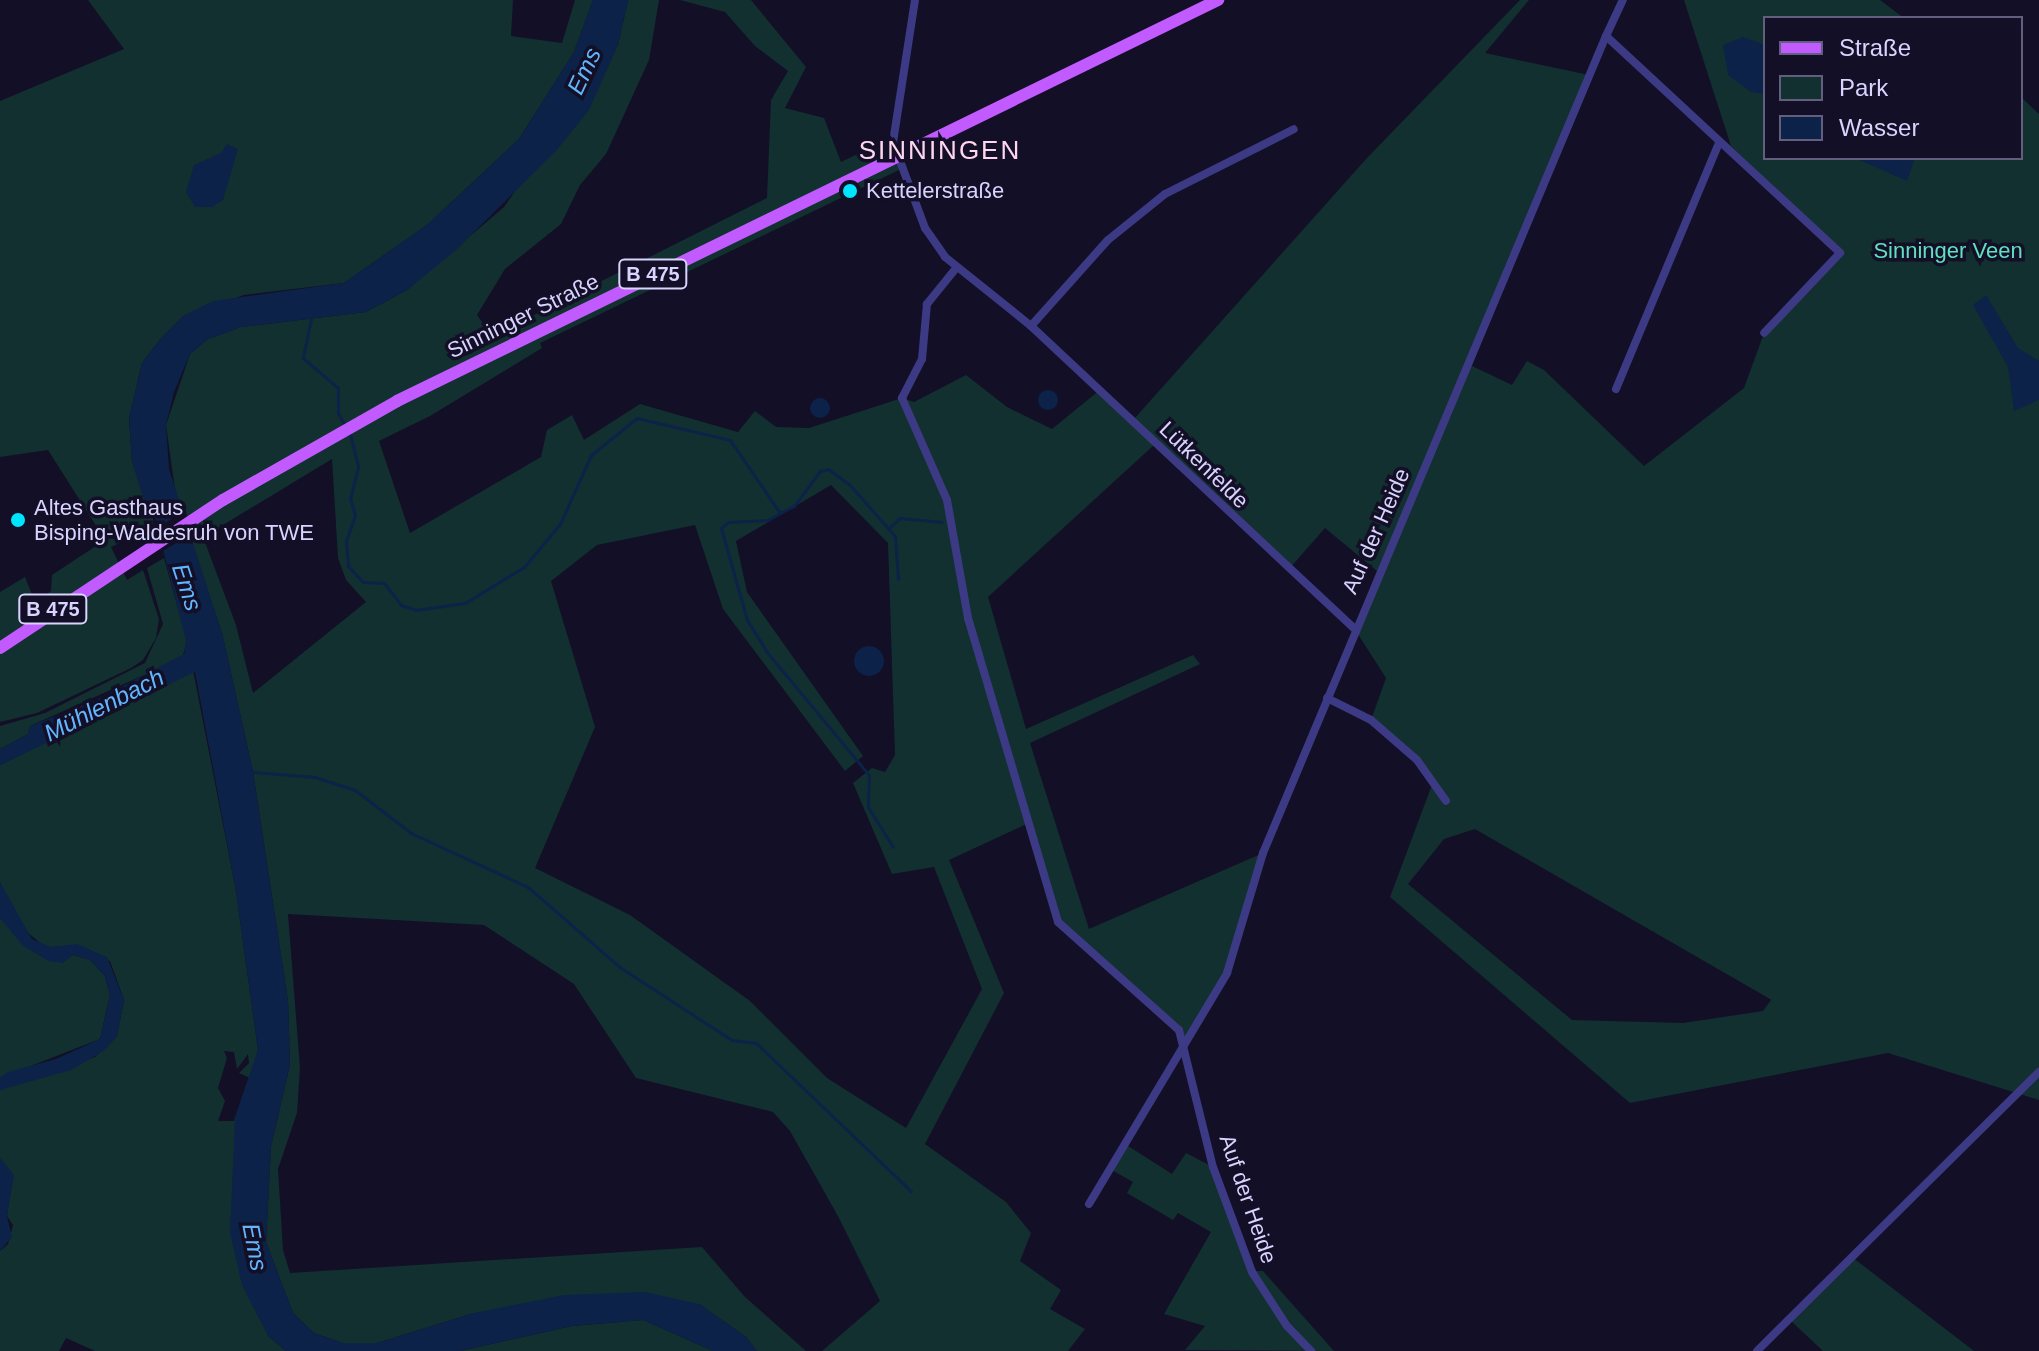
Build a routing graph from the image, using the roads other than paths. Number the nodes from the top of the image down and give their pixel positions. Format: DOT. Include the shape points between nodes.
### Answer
graph roads {
  1 [pos="915,0"];
  2 [pos="1218,0"];
  3 [pos="1623,0"];
  4 [pos="1606,36"];
  5 [pos="1294,129"];
  6 [pos="1719,143"];
  7 [pos="896,155"];
  8 [pos="957,267"];
  9 [pos="1031,326"];
  10 [pos="1764,333"];
  11 [pos="1616,389"];
  12 [pos="1354,628"];
  13 [pos="0,648"];
  14 [pos="1327,698"];
  15 [pos="1446,801"];
  16 [pos="1186,1042"];
  17 [pos="2039,1072"];
  18 [pos="1089,1204"];
  19 [pos="1311,1351"];
  20 [pos="1757,1351"];
  1 -- 7 [label="street" via="893,142"];
  2 -- 7 [label="main road, Sinninger Straße / B 475"];
  3 -- 4 [label="street, Auf der Heide"];
  4 -- 6 [label="street"];
  4 -- 12 [label="street, Auf der Heide"];
  5 -- 9 [label="street" via="1165,194 1108,240"];
  6 -- 10 [label="street" via="1731,146 1840,253"];
  6 -- 11 [label="street"];
  7 -- 8 [label="street, Lütkenfelde" via="925,228"];
  7 -- 13 [label="main road, Sinninger Straße / B 475" via="368,417 108,572"];
  8 -- 9 [label="street, Lütkenfelde"];
  8 -- 16 [label="street, Auf der Heide" via="927,304 922,359 902,398 947,500 968,618 1058,922"];
  9 -- 12 [label="street, Lütkenfelde"];
  12 -- 14 [label="street, Auf der Heide"];
  14 -- 15 [label="street" via="1371,720 1417,760"];
  14 -- 16 [label="street, Auf der Heide" via="1263,853 1227,973"];
  16 -- 18 [label="street, Auf der Heide"];
  16 -- 19 [label="street, Auf der Heide" via="1213,1167 1252,1272 1287,1326"];
  17 -- 20 [label="street"];
}
